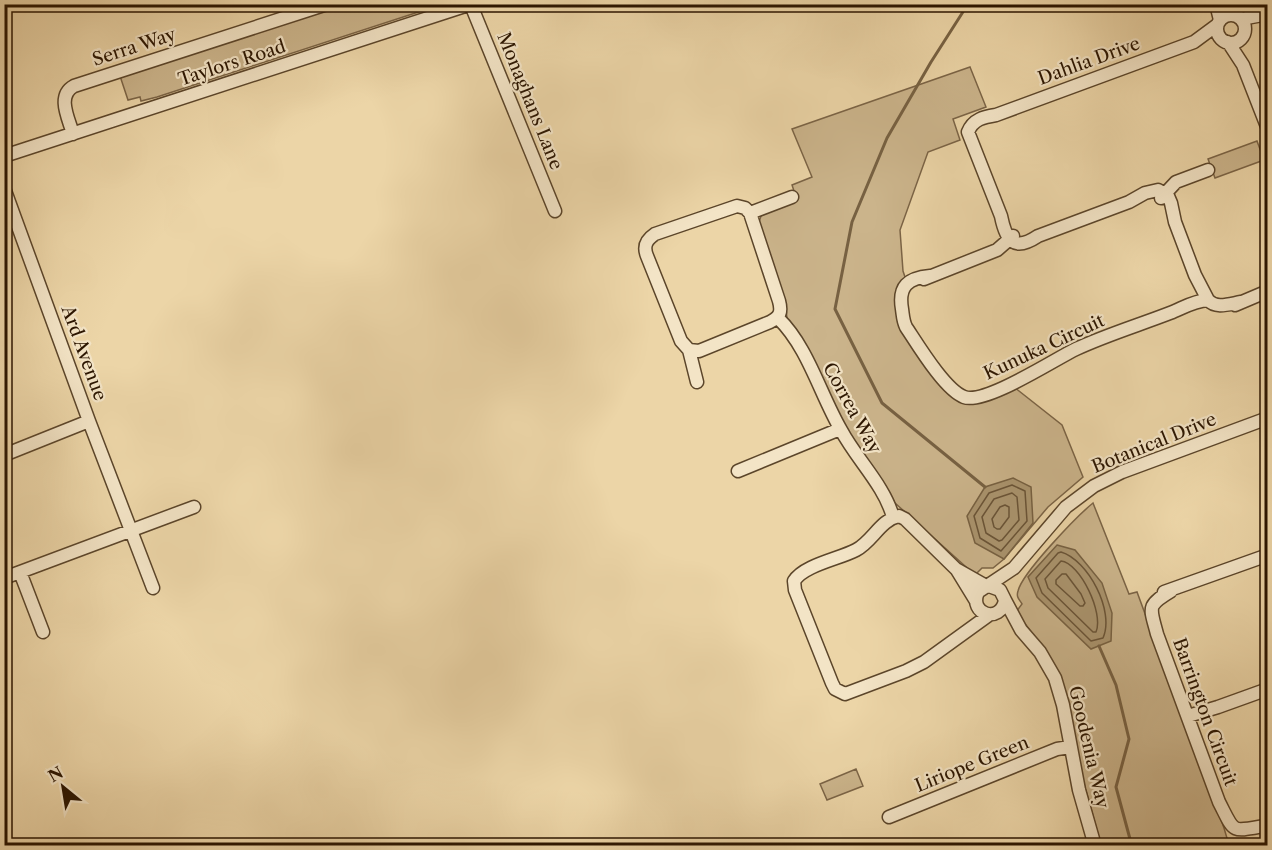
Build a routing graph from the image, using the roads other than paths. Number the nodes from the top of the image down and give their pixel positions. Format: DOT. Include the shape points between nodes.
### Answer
graph roads {
  1 [pos="327,4"];
  2 [pos="1216,4"];
  3 [pos="471,5"];
  4 [pos="1264,15"];
  5 [pos="1238,21"];
  6 [pos="1219,22"];
  7 [pos="1225,40"];
  8 [pos="1194,42"];
  9 [pos="1243,65"];
  10 [pos="1268,129"];
  11 [pos="73,134"];
  12 [pos="4,156"];
  13 [pos="1208,170"];
  14 [pos="4,188"];
  15 [pos="1163,196"];
  16 [pos="792,197"];
  17 [pos="555,211"];
  18 [pos="750,213"];
  19 [pos="1011,238"];
  20 [pos="1268,291"];
  21 [pos="1204,301"];
  22 [pos="778,318"];
  23 [pos="689,350"];
  24 [pos="697,382"];
  25 [pos="1268,418"];
  26 [pos="89,421"];
  27 [pos="840,429"];
  28 [pos="4,455"];
  29 [pos="738,471"];
  30 [pos="194,507"];
  31 [pos="893,517"];
  32 [pos="131,530"];
  33 [pos="1268,555"];
  34 [pos="1014,568"];
  35 [pos="956,569"];
  36 [pos="20,572"];
  37 [pos="4,578"];
  38 [pos="988,586"];
  39 [pos="153,588"];
  40 [pos="1004,597"];
  41 [pos="976,603"];
  42 [pos="991,614"];
  43 [pos="1022,630"];
  44 [pos="43,632"];
  45 [pos="964,632"];
  46 [pos="1268,689"];
  47 [pos="1189,719"];
  48 [pos="1070,747"];
  49 [pos="889,817"];
  50 [pos="1266,825"];
  51 [pos="1095,846"];
  1 -- 11 [label="street, Serra Way" via="74,86 64,98"];
  2 -- 6 [label="street"];
  3 -- 11 [label="street, Taylors Road"];
  3 -- 17 [label="street, Monaghans Lane"];
  4 -- 5 [label="street"];
  5 -- 6 [label="street" via="1227,15"];
  5 -- 7 [label="street" via="1235,41"];
  5 -- 9 [label="street"];
  6 -- 7 [label="street" via="1217,33"];
  6 -- 8 [label="street, Dahlia Drive"];
  7 -- 8 [label="street, Dahlia Drive"];
  7 -- 9 [label="street"];
  8 -- 19 [label="street, Dahlia Drive" via="970,126 969,137"];
  9 -- 10 [label="street"];
  11 -- 12 [label="street, Taylors Road"];
  13 -- 15 [label="street" via="1176,182"];
  14 -- 26 [label="street, Ard Avenue"];
  15 -- 19 [label="street" via="1129,202 1038,236"];
  15 -- 21 [label="street"];
  16 -- 18 [label="street"];
  18 -- 22 [label="street" via="781,308"];
  18 -- 23 [label="street" via="745,208 731,207 647,239 647,256 681,341"];
  19 -- 21 [label="street, Kunuka Circuit" via="998,250 909,288 902,309 906,327 932,365 968,398 1009,385 1084,345 1187,304"];
  20 -- 21 [label="street" via="1218,306"];
  22 -- 23 [label="street" via="699,351"];
  22 -- 27 [label="street, Correa Way" via="793,333"];
  23 -- 24 [label="street"];
  25 -- 34 [label="street, Botanical Drive" via="1094,486 1066,507"];
  26 -- 28 [label="street"];
  26 -- 32 [label="street, Ard Avenue"];
  27 -- 29 [label="street"];
  27 -- 31 [label="street, Correa Way" via="884,494"];
  30 -- 32 [label="street"];
  31 -- 35 [label="street" via="905,519"];
  31 -- 45 [label="street" via="868,543 804,571 794,581 835,689 852,693 906,671 938,654"];
  32 -- 36 [label="street"];
  32 -- 39 [label="street, Ard Avenue"];
  33 -- 47 [label="street, Barrington Circuit" via="1171,591 1151,607"];
  34 -- 38 [label="street, Botanical Drive"];
  34 -- 40 [label="street, Botanical Drive"];
  35 -- 38 [label="street"];
  35 -- 41 [label="street"];
  36 -- 37 [label="street"];
  36 -- 44 [label="street"];
  38 -- 40 [label="street" via="995,586"];
  38 -- 41 [label="street" via="978,592"];
  40 -- 42 [label="street" via="1002,609"];
  40 -- 43 [label="street, Goodenia Way"];
  41 -- 42 [label="street" via="982,612"];
  41 -- 45 [label="street"];
  42 -- 43 [label="street, Goodenia Way"];
  42 -- 45 [label="street"];
  43 -- 48 [label="street, Goodenia Way" via="1055,678"];
  46 -- 47 [label="street"];
  47 -- 50 [label="street, Barrington Circuit" via="1230,825 1244,830"];
  48 -- 49 [label="street, Liriope Green"];
  48 -- 51 [label="street, Goodenia Way"];
}
